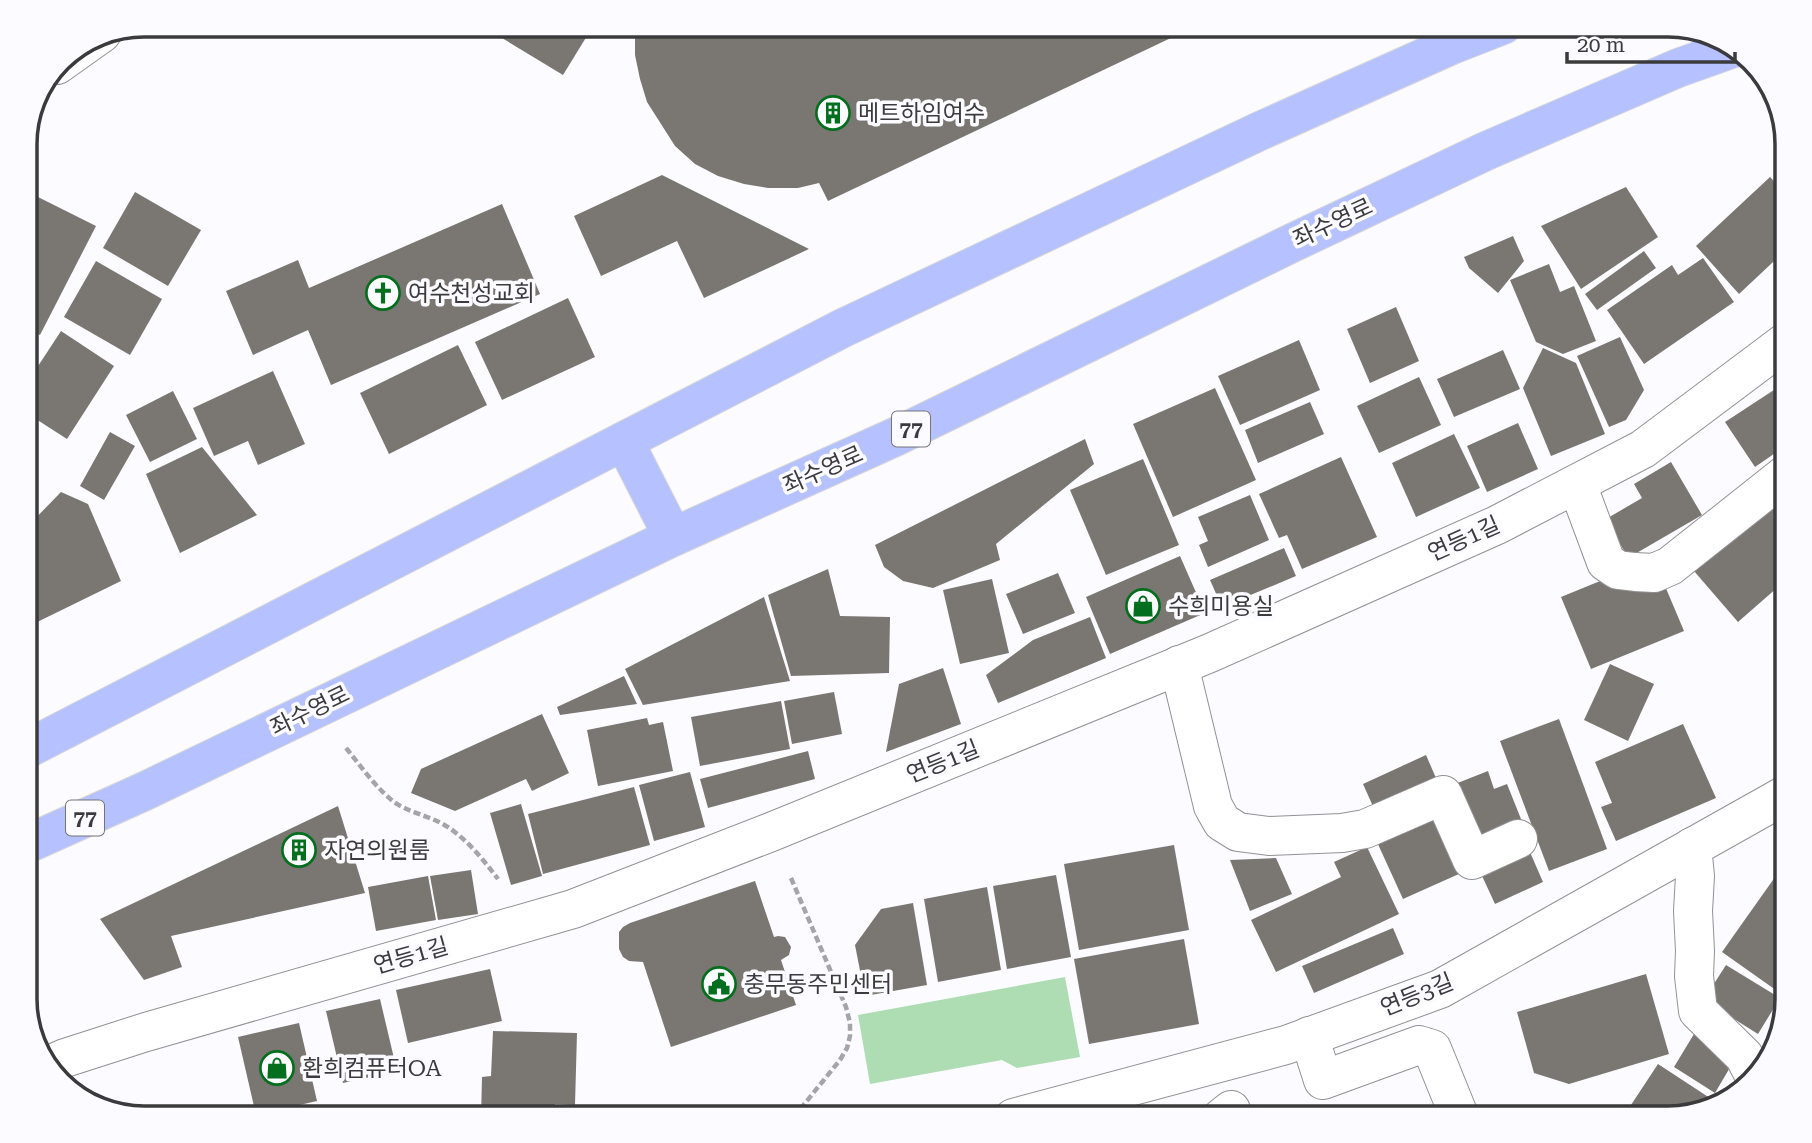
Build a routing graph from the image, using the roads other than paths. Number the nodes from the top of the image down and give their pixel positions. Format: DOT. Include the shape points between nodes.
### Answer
graph roads {
  1 [pos="1474,37"];
  2 [pos="1723,52"];
  3 [pos="1775,350"];
  4 [pos="624,441"];
  5 [pos="1775,483"];
  6 [pos="1577,484"];
  7 [pos="673,537"];
  8 [pos="1179,665"];
  9 [pos="37,744"];
  10 [pos="1775,801"];
  11 [pos="1518,839"];
  12 [pos="37,840"];
  13 [pos="1692,847"];
  14 [pos="1309,1036"];
  15 [pos="57,1061"];
  16 [pos="1750,1068"];
  17 [pos="1058,1106"];
  18 [pos="1455,1106"];
  1 -- 4 [label="main road" via="1260,131 843,328"];
  2 -- 7 [label="main road, 좌수영로 / 77" via="1486,151 895,438"];
  3 -- 6 [label="street, 연등1길" via="1643,449"];
  4 -- 7 [label="main road"];
  4 -- 9 [label="main road"];
  5 -- 6 [label="street" via="1670,566 1654,573 1618,570 1606,562"];
  6 -- 8 [label="street, 연등1길" via="1497,525"];
  7 -- 12 [label="main road, 좌수영로 / 77"];
  8 -- 11 [label="street" via="1213,806 1222,822 1238,832 1269,836 1365,829 1443,794 1472,860"];
  8 -- 15 [label="street, 연등1길" via="573,909"];
  10 -- 13 [label="street, 연등3길"];
  13 -- 14 [label="street, 연등3길" via="1440,989"];
  13 -- 16 [label="street" via="1698,1011 1744,1056"];
  14 -- 17 [label="street, 연등3길"];
  14 -- 18 [label="street" via="1323,1080 1419,1045 1432,1049"];
}
